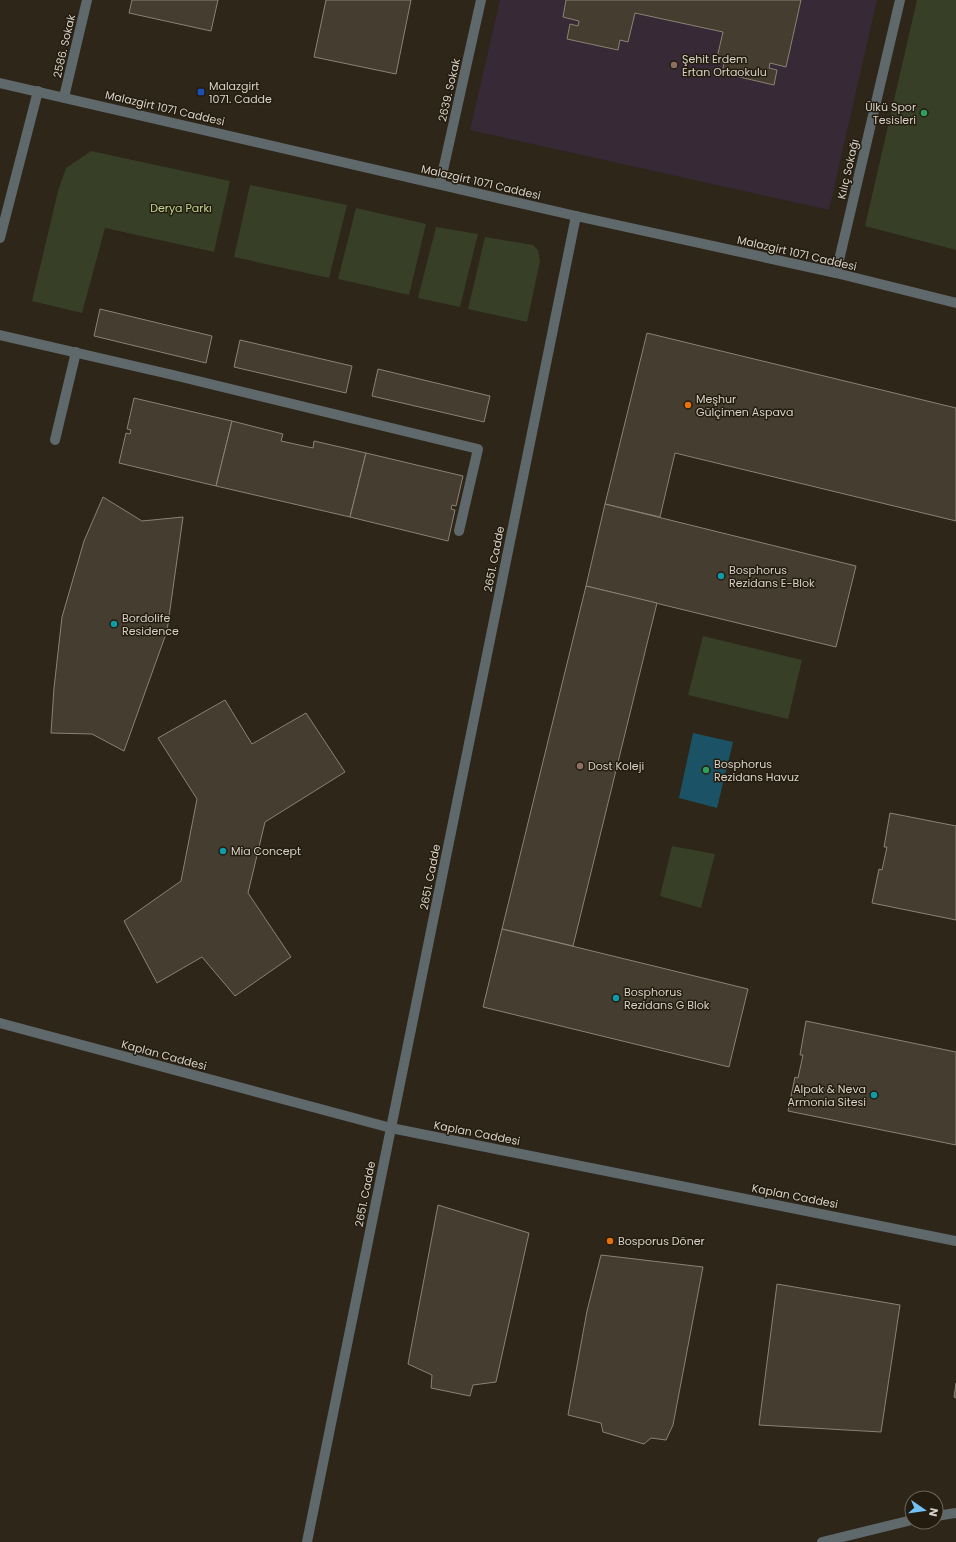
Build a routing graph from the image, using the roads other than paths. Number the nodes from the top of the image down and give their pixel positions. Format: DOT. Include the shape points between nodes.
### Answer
graph roads {
  1 [pos="87,0"];
  2 [pos="481,0"];
  3 [pos="900,0"];
  4 [pos="0,83"];
  5 [pos="38,91"];
  6 [pos="64,97"];
  7 [pos="440,184"];
  8 [pos="576,216"];
  9 [pos="0,238"];
  10 [pos="836,273"];
  11 [pos="956,303"];
  12 [pos="0,335"];
  13 [pos="76,352"];
  14 [pos="55,440"];
  15 [pos="459,531"];
  16 [pos="0,1023"];
  17 [pos="391,1128"];
  18 [pos="956,1241"];
  19 [pos="956,1513"];
  20 [pos="944,1515"];
  21 [pos="904,1522"];
  22 [pos="307,1542"];
  23 [pos="822,1542"];
  1 -- 6 [label="street, 2586. Sokak"];
  2 -- 7 [label="street, 2639. Sokak"];
  3 -- 10 [label="street, Kılıç Sokağı"];
  4 -- 5 [label="street, Malazgirt 1071 Caddesi"];
  5 -- 6 [label="street, Malazgirt 1071 Caddesi"];
  5 -- 9 [label="street"];
  6 -- 7 [label="street, Malazgirt 1071 Caddesi"];
  7 -- 8 [label="street, Malazgirt 1071 Caddesi"];
  8 -- 10 [label="street, Malazgirt 1071 Caddesi"];
  8 -- 17 [label="street, 2651. Cadde"];
  10 -- 11 [label="street, Malazgirt 1071 Caddesi"];
  12 -- 13 [label="street"];
  13 -- 14 [label="street"];
  13 -- 15 [label="street" via="478,449"];
  16 -- 17 [label="street, Kaplan Caddesi"];
  17 -- 18 [label="street, Kaplan Caddesi"];
  17 -- 22 [label="street, 2651. Cadde"];
  19 -- 20 [label="street"];
  21 -- 23 [label="street"];
}
